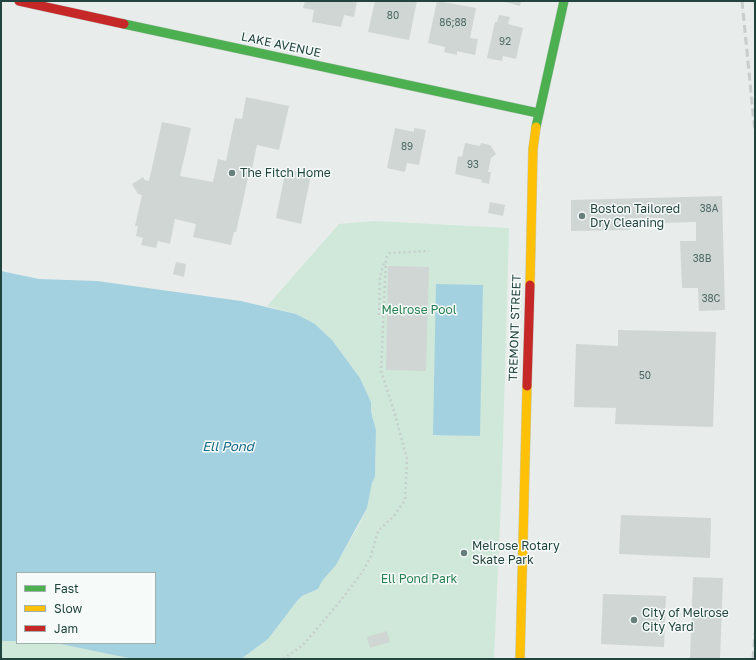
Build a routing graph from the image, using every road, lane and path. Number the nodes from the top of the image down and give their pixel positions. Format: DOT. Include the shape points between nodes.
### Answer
graph roads {
  1 [pos="19,1"];
  2 [pos="564,1"];
  3 [pos="538,113"];
  4 [pos="429,251"];
  5 [pos="283,659"];
  6 [pos="520,659"];
  1 -- 3 [label="street, LAKE AVENUE"];
  2 -- 3 [label="street, TREMONT STREET"];
  3 -- 6 [label="street, TREMONT STREET" via="533,149 531,202"];
  4 -- 5 [label="path" via="390,253 386,258 381,371 407,459 405,500 401,508 378,531 371,556 363,571 338,604 303,645"];
}
